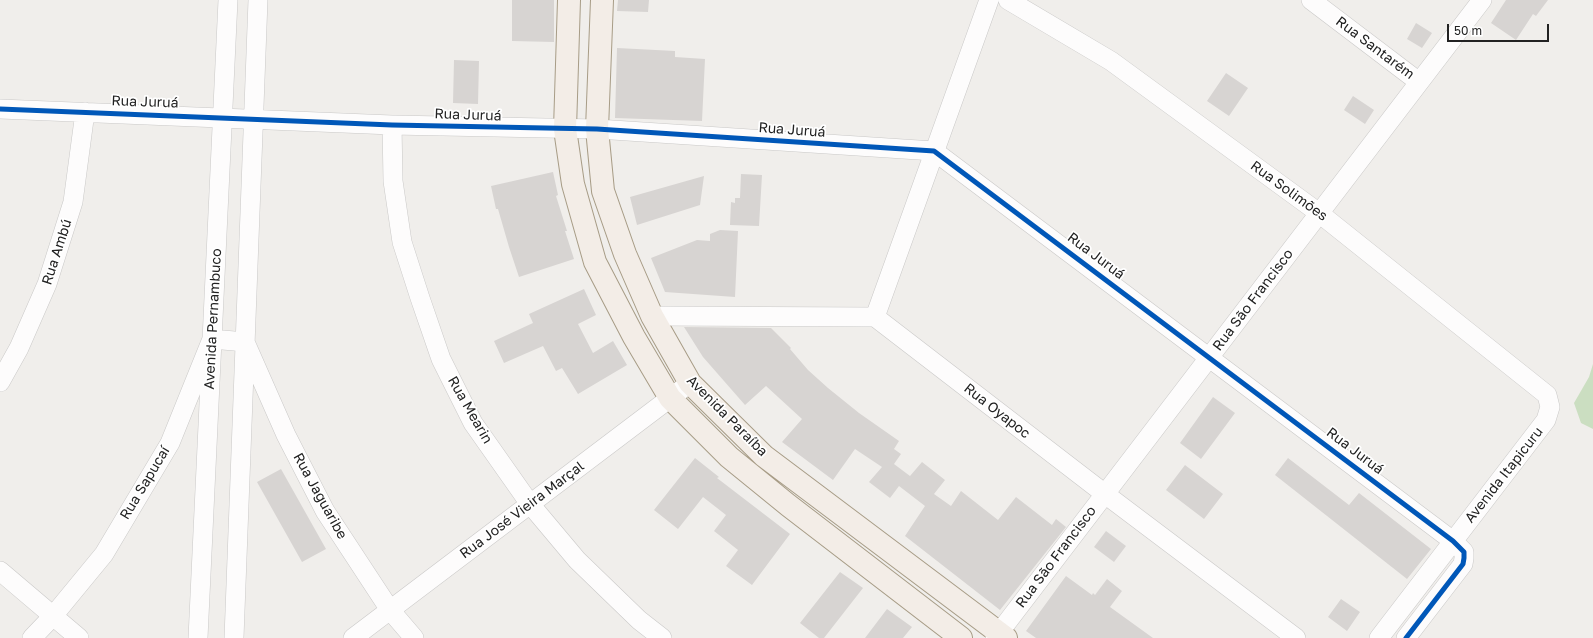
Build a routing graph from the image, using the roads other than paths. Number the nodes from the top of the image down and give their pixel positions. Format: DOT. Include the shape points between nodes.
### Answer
graph roads {
  1 [pos="228,0"];
  2 [pos="258,0"];
  3 [pos="569,0"];
  4 [pos="602,0"];
  5 [pos="989,0"];
  6 [pos="1008,0"];
  7 [pos="1311,0"];
  8 [pos="1482,0"];
  9 [pos="1419,82"];
  10 [pos="0,109"];
  11 [pos="85,112"];
  12 [pos="223,117"];
  13 [pos="254,118"];
  14 [pos="392,125"];
  15 [pos="565,129"];
  16 [pos="597,129"];
  17 [pos="934,150"];
  18 [pos="1320,213"];
  19 [pos="652,316"];
  20 [pos="874,317"];
  21 [pos="212,339"];
  22 [pos="245,342"];
  23 [pos="1210,357"];
  24 [pos="0,382"];
  25 [pos="690,383"];
  26 [pos="670,398"];
  27 [pos="1550,407"];
  28 [pos="1105,494"];
  29 [pos="823,500"];
  30 [pos="530,504"];
  31 [pos="808,521"];
  32 [pos="1453,541"];
  33 [pos="0,571"];
  34 [pos="390,610"];
  35 [pos="53,616"];
  36 [pos="1000,636"];
  37 [pos="32,638"];
  38 [pos="79,638"];
  39 [pos="198,638"];
  40 [pos="234,638"];
  41 [pos="353,638"];
  42 [pos="414,638"];
  43 [pos="662,638"];
  44 [pos="961,638"];
  45 [pos="1296,638"];
  46 [pos="1379,638"];
  47 [pos="1406,638"];
  1 -- 12 [label="street, Avenida Pernambuco"];
  2 -- 13 [label="street"];
  3 -- 15 [label="main road, Avenida Paraíba"];
  4 -- 16 [label="main road, Avenida Paraíba"];
  5 -- 17 [label="street"];
  6 -- 18 [label="street, Rua Solimões" via="1111,61"];
  7 -- 9 [label="street, Rua Santarém"];
  8 -- 9 [label="street, Rua São Francisco"];
  9 -- 18 [label="street, Rua São Francisco"];
  10 -- 11 [label="street, Rua Juruá"];
  11 -- 12 [label="street, Rua Juruá"];
  11 -- 24 [label="street, Rua Ambú" via="73,202 47,284 19,348"];
  12 -- 13 [label="street, Rua Juruá"];
  12 -- 21 [label="street, Avenida Pernambuco"];
  13 -- 14 [label="street, Rua Juruá"];
  13 -- 22 [label="street"];
  14 -- 15 [label="street, Rua Juruá"];
  14 -- 30 [label="street, Rua Mearin" via="393,181 402,242 441,359 473,423"];
  15 -- 16 [label="street, Rua Juruá"];
  15 -- 26 [label="main road, Avenida Paraíba" via="574,184 595,262 634,337"];
  16 -- 17 [label="street, Rua Juruá"];
  16 -- 19 [label="main road, Avenida Paraíba" via="603,191 625,254"];
  17 -- 20 [label="street"];
  17 -- 23 [label="street, Rua Juruá"];
  18 -- 23 [label="street, Rua São Francisco"];
  18 -- 27 [label="street, Rua Solimões" via="1547,395"];
  19 -- 20 [label="street"];
  19 -- 25 [label="main road, Avenida Paraíba"];
  20 -- 28 [label="street, Rua Oyapoc"];
  21 -- 22 [label="street"];
  21 -- 35 [label="street, Rua Sapucaí" via="170,443 104,554"];
  21 -- 39 [label="street, Avenida Pernambuco"];
  22 -- 34 [label="street, Rua Jaguaribe" via="286,435 325,511"];
  22 -- 40 [label="street"];
  23 -- 28 [label="street, Rua São Francisco"];
  23 -- 32 [label="street, Rua Juruá"];
  25 -- 26 [label="street, Rua José Vieira Marçal"];
  25 -- 29 [label="main road, Avenida Paraíba" via="764,456"];
  26 -- 30 [label="street, Rua José Vieira Marçal"];
  26 -- 31 [label="main road, Avenida Paraíba" via="729,457"];
  27 -- 32 [label="street, Avenida Itapicuru" via="1546,420"];
  28 -- 36 [label="street, Rua São Francisco"];
  28 -- 45 [label="street, Rua Oyapoc"];
  29 -- 31 [label="main road"];
  29 -- 36 [label="main road, Avenida Paraíba"];
  30 -- 34 [label="street, Rua José Vieira Marçal"];
  30 -- 43 [label="street, Rua Mearin" via="577,560 639,620"];
  31 -- 44 [label="main road, Avenida Paraíba"];
  32 -- 46 [label="street, Avenida Itapicuru"];
  32 -- 47 [label="street" via="1464,552 1462,564"];
  33 -- 35 [label="street"];
  34 -- 41 [label="street, Rua José Vieira Marçal"];
  34 -- 42 [label="street, Rua Jaguaribe"];
  35 -- 37 [label="street, Rua Sapucaí"];
  35 -- 38 [label="street"];
}
